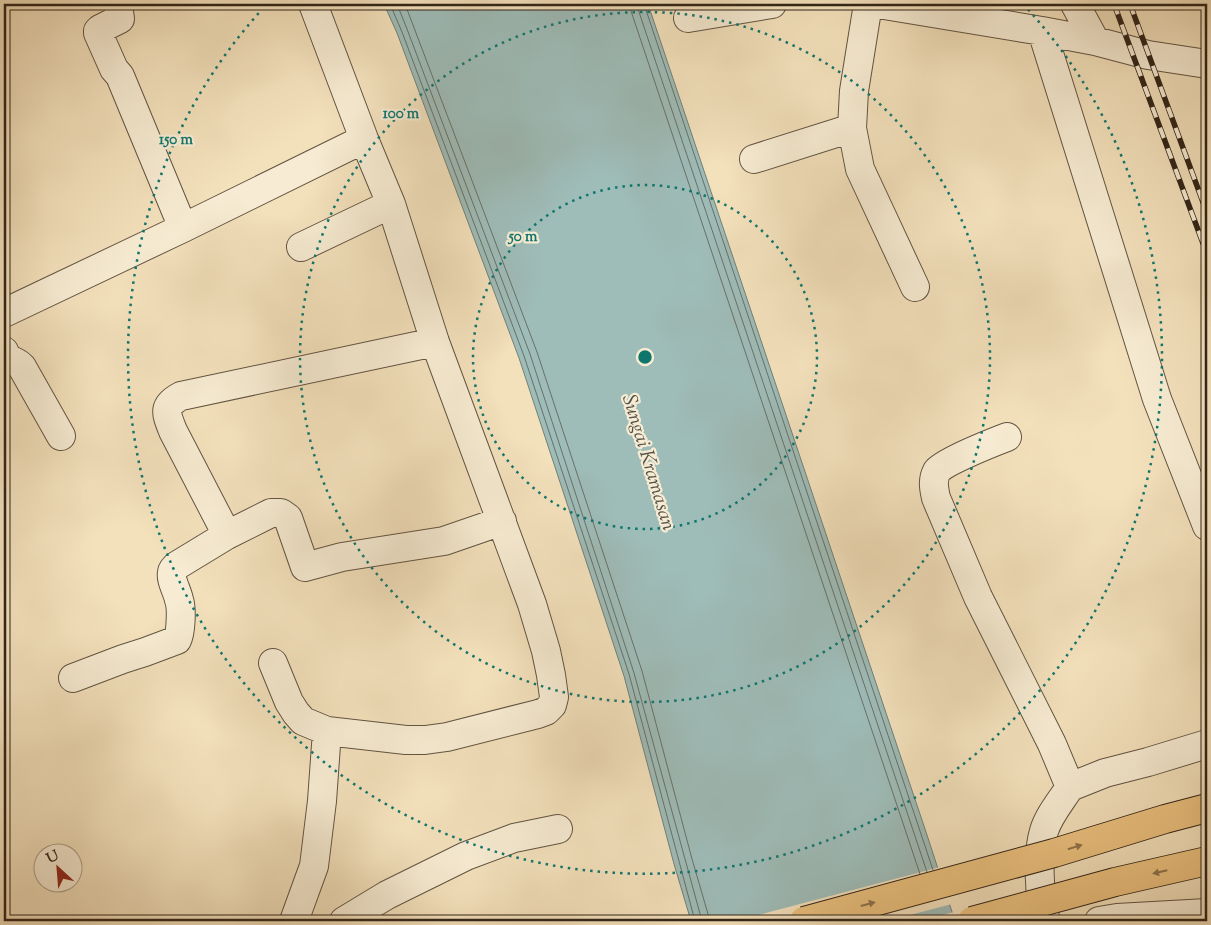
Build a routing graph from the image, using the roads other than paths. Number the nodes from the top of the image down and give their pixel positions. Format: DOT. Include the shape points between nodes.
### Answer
graph roads {
  1 [pos="118,4"];
  2 [pos="313,4"];
  3 [pos="772,4"];
  4 [pos="868,4"];
  5 [pos="878,4"];
  6 [pos="1076,4"];
  7 [pos="688,18"];
  8 [pos="1042,31"];
  9 [pos="1095,41"];
  10 [pos="1207,64"];
  11 [pos="852,128"];
  12 [pos="364,139"];
  13 [pos="754,159"];
  14 [pos="391,204"];
  15 [pos="183,228"];
  16 [pos="301,247"];
  17 [pos="915,287"];
  18 [pos="4,313"];
  19 [pos="436,342"];
  20 [pos="4,351"];
  21 [pos="61,436"];
  22 [pos="1007,437"];
  23 [pos="502,521"];
  24 [pos="1207,526"];
  25 [pos="227,535"];
  26 [pos="273,663"];
  27 [pos="74,678"];
  28 [pos="327,731"];
  29 [pos="1207,744"];
  30 [pos="1070,787"];
  31 [pos="1207,808"];
  32 [pos="558,829"];
  33 [pos="1207,861"];
  34 [pos="1207,914"];
  35 [pos="1111,920"];
  36 [pos="294,921"];
  37 [pos="344,921"];
  38 [pos="804,921"];
  39 [pos="972,921"];
  40 [pos="1046,921"];
  1 -- 15 [label="street" via="120,19 100,29 98,34 120,76"];
  2 -- 12 [label="street"];
  3 -- 7 [label="street"];
  4 -- 11 [label="street" via="854,91"];
  5 -- 8 [label="street"];
  6 -- 9 [label="street"];
  8 -- 9 [label="street"];
  8 -- 24 [label="street" via="1157,399"];
  9 -- 10 [label="street" via="1148,55"];
  11 -- 13 [label="street"];
  11 -- 17 [label="street" via="860,169"];
  12 -- 14 [label="street"];
  12 -- 15 [label="street"];
  14 -- 16 [label="street"];
  14 -- 19 [label="street"];
  15 -- 18 [label="street"];
  19 -- 23 [label="street"];
  19 -- 25 [label="street" via="181,396 171,401 167,416 173,432"];
  20 -- 21 [label="street" via="10,360 22,367"];
  22 -- 30 [label="street" via="948,462 937,470 933,484 978,597 1052,744"];
  23 -- 25 [label="street" via="444,541 342,557 305,568 288,518 281,513 271,513"];
  23 -- 28 [label="street" via="546,651 554,697 552,705 538,714 424,740"];
  25 -- 27 [label="street" via="172,570 181,611 177,640"];
  26 -- 28 [label="street" via="296,713 303,721"];
  28 -- 36 [label="street" via="314,866"];
  29 -- 30 [label="street" via="1105,773"];
  30 -- 40 [label="street" via="1044,832 1039,864"];
  38 -- 31 [label="highway, one-way, bridge"];
  32 -- 37 [label="street" via="514,838 466,856 387,894"];
  33 -- 39 [label="highway, one-way, bridge"];
  34 -- 35 [label="street"];
}
